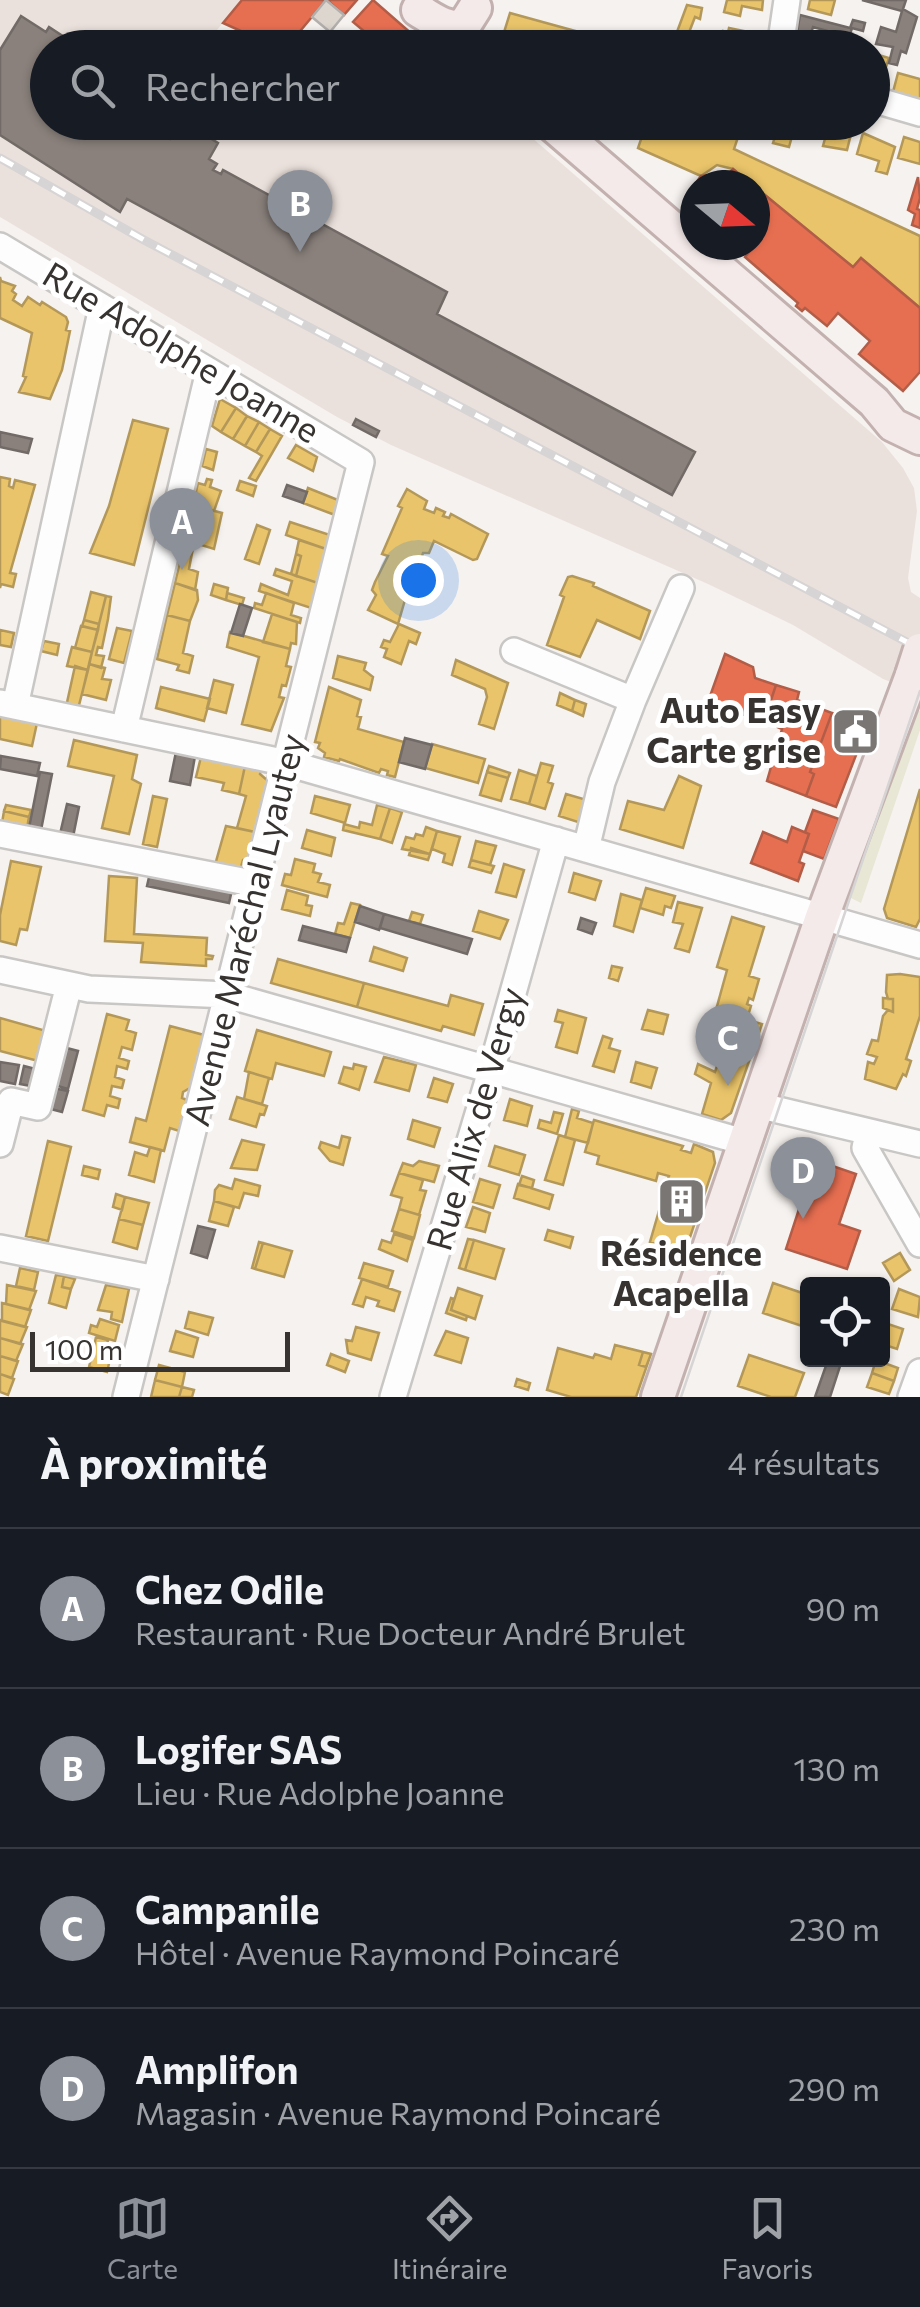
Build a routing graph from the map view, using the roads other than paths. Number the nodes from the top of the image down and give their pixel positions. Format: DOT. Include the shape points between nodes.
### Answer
graph roads {
  1 [pos="788,0"];
  2 [pos="476,4"];
  3 [pos="413,5"];
  4 [pos="432,30"];
  5 [pos="477,30"];
  6 [pos="783,30"];
  7 [pos="890,105"];
  8 [pos="920,113"];
  9 [pos="570,140"];
  10 [pos="0,246"];
  11 [pos="102,307"];
  12 [pos="209,371"];
  13 [pos="874,402"];
  14 [pos="920,423"];
  15 [pos="920,438"];
  16 [pos="361,462"];
  17 [pos="681,588"];
  18 [pos="514,651"];
  19 [pos="916,662"];
  20 [pos="632,700"];
  21 [pos="7,704"];
  22 [pos="124,730"];
  23 [pos="288,763"];
  24 [pos="0,834"];
  25 [pos="556,840"];
  26 [pos="586,849"];
  27 [pos="257,884"];
  28 [pos="822,917"];
  29 [pos="920,944"];
  30 [pos="0,970"];
  31 [pos="69,984"];
  32 [pos="228,996"];
  33 [pos="491,1071"];
  34 [pos="756,1105"];
  35 [pos="868,1133"];
  36 [pos="744,1142"];
  37 [pos="0,1144"];
  38 [pos="920,1144"];
  39 [pos="920,1244"];
  40 [pos="0,1248"];
  41 [pos="156,1279"];
  42 [pos="920,1372"];
  43 [pos="126,1397"];
  44 [pos="393,1397"];
  45 [pos="658,1397"];
  46 [pos="912,1397"];
  1 -- 6 [label="street"];
  2 -- 3 [label="main road" via="456,28"];
  2 -- 5 [label="main road"];
  3 -- 4 [label="main road"];
  7 -- 8 [label="street"];
  9 -- 13 [label="main road"];
  10 -- 11 [label="street, Rue Adolphe Joanne"];
  11 -- 12 [label="street, Rue Adolphe Joanne"];
  11 -- 21 [label="street"];
  12 -- 16 [label="street, Rue Adolphe Joanne"];
  12 -- 22 [label="street"];
  13 -- 14 [label="main road"];
  13 -- 15 [label="main road" via="893,424"];
  16 -- 23 [label="street, Avenue Maréchal Lyautey"];
  17 -- 20 [label="street"];
  18 -- 20 [label="street"];
  19 -- 28 [label="main road"];
  20 -- 26 [label="street"];
  21 -- 22 [label="street"];
  22 -- 23 [label="street"];
  23 -- 25 [label="street"];
  23 -- 27 [label="street, Avenue Maréchal Lyautey"];
  24 -- 27 [label="street"];
  25 -- 26 [label="street"];
  25 -- 33 [label="street, Rue Alix de Vergy"];
  26 -- 28 [label="street"];
  27 -- 32 [label="street, Avenue Maréchal Lyautey"];
  28 -- 29 [label="street"];
  28 -- 34 [label="main road"];
  30 -- 31 [label="street"];
  31 -- 32 [label="street"];
  31 -- 37 [label="street" via="38,1107 11,1101"];
  32 -- 33 [label="street"];
  32 -- 41 [label="street, Avenue Maréchal Lyautey"];
  33 -- 36 [label="street"];
  33 -- 44 [label="street, Rue Alix de Vergy"];
  34 -- 35 [label="street"];
  34 -- 36 [label="main road"];
  35 -- 38 [label="street"];
  35 -- 39 [label="street" via="866,1148"];
  36 -- 45 [label="main road"];
  40 -- 41 [label="street"];
  41 -- 43 [label="street, Avenue Maréchal Lyautey"];
  42 -- 46 [label="street"];
}
